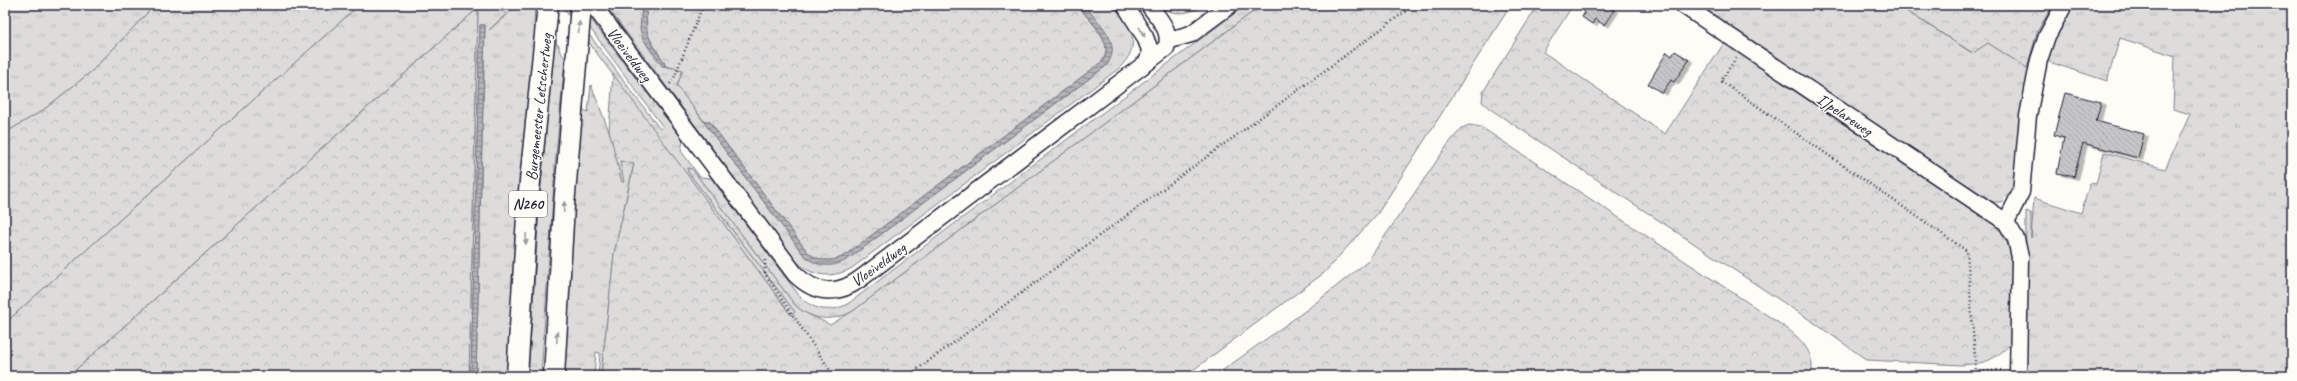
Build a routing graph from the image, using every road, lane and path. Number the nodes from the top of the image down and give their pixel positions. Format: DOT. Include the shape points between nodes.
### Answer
graph roads {
  1 [pos="548,5"];
  2 [pos="581,5"];
  3 [pos="593,5"];
  4 [pos="703,5"];
  5 [pos="1125,5"];
  6 [pos="1149,5"];
  7 [pos="1230,5"];
  8 [pos="1414,5"];
  9 [pos="1683,5"];
  10 [pos="2064,5"];
  11 [pos="1170,40"];
  12 [pos="1745,46"];
  13 [pos="1148,62"];
  14 [pos="662,95"];
  15 [pos="2006,222"];
  16 [pos="765,233"];
  17 [pos="2019,372"];
  18 [pos="517,376"];
  19 [pos="554,376"];
  20 [pos="834,376"];
  21 [pos="908,376"];
  1 -- 18 [label="main road, Burgemeester Letschertweg / N260, one-way" via="528,201"];
  19 -- 2 [label="main road, Burgemeester Letschertweg / N260, one-way" via="564,206"];
  3 -- 14 [label="street, Vloeiveldweg"];
  4 -- 14 [label="path" via="674,78"];
  5 -- 13 [label="street, one-way" via="1145,37 1150,50"];
  6 -- 11 [label="street" via="1168,32"];
  7 -- 11 [label="street" via="1191,34"];
  8 -- 21 [label="path"];
  9 -- 12 [label="street, IJpelareweg"];
  10 -- 15 [label="street" via="2047,36 2039,60 2028,116 2021,192"];
  11 -- 13 [label="street, Vloeiveldweg" via="1166,48"];
  12 -- 15 [label="street, IJpelareweg"];
  12 -- 17 [label="path" via="1721,81 1967,251 1976,372"];
  13 -- 16 [label="street, Vloeiveldweg" via="852,285 835,291 805,284"];
  14 -- 16 [label="street, Vloeiveldweg"];
  15 -- 17 [label="street, IJpelareweg" via="2016,239 2020,257"];
  16 -- 20 [label="path" via="765,274"];
}
